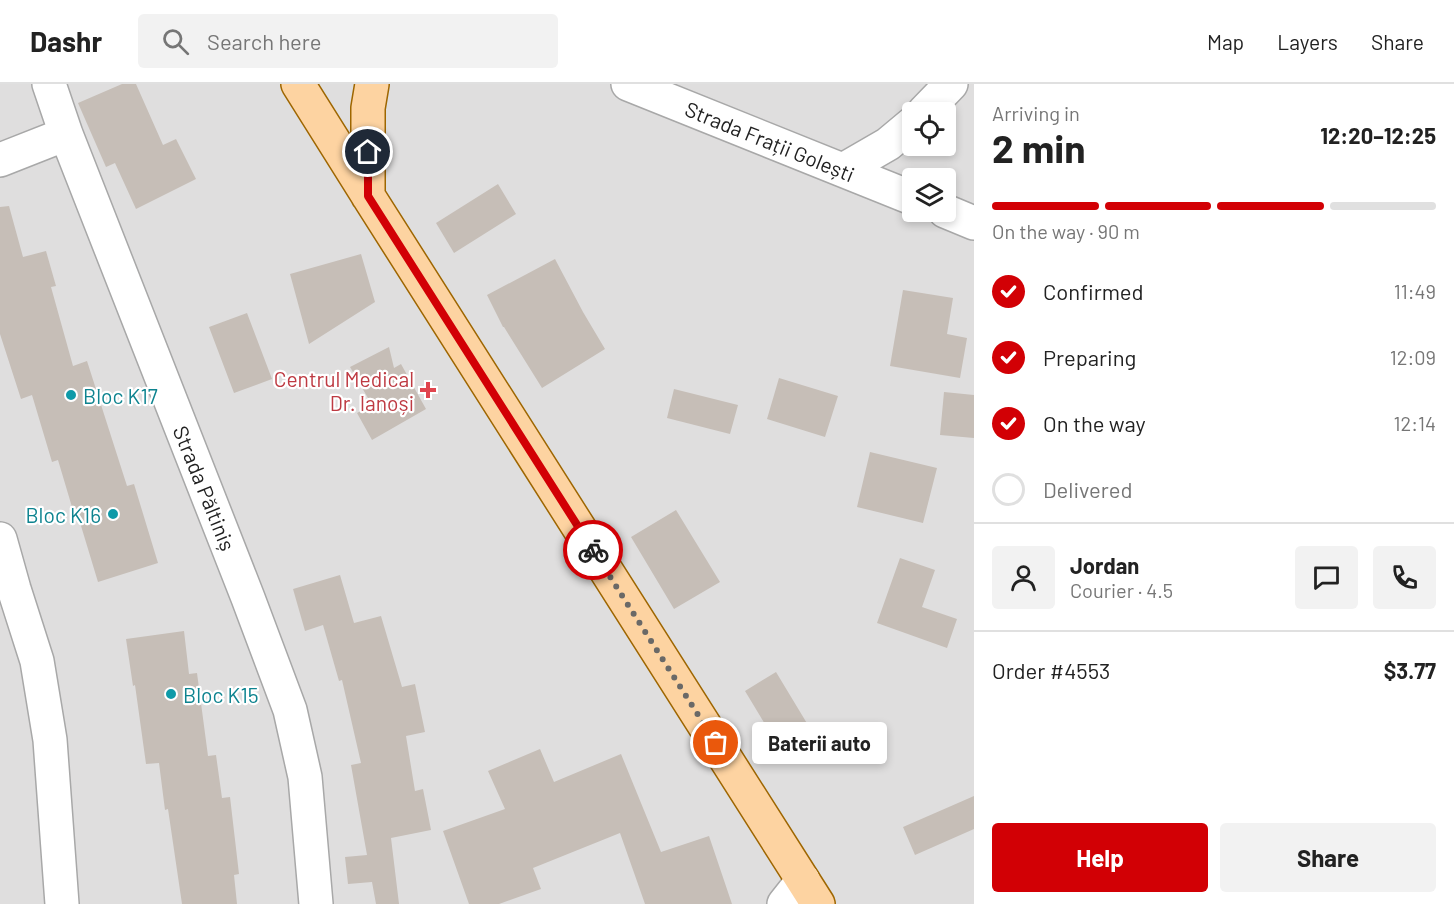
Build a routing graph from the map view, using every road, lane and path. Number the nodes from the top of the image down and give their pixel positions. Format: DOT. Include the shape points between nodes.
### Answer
graph roads {
  1 [pos="49,84"];
  2 [pos="298,84"];
  3 [pos="372,84"];
  4 [pos="628,84"];
  5 [pos="951,84"];
  6 [pos="934,102"];
  7 [pos="902,132"];
  8 [pos="66,134"];
  9 [pos="0,160"];
  10 [pos="843,170"];
  11 [pos="902,194"];
  12 [pos="368,196"];
  13 [pos="0,539"];
  14 [pos="801,896"];
  15 [pos="62,904"];
  16 [pos="316,904"];
  1 -- 8 [label="street, Strada Păltiniș"];
  2 -- 12 [label="main road"];
  3 -- 12 [label="main road" via="368,108"];
  4 -- 10 [label="street, Strada Frații Golești"];
  5 -- 6 [label="street"];
  7 -- 10 [label="street"];
  8 -- 9 [label="street"];
  8 -- 16 [label="street, Strada Păltiniș" via="290,710 305,777"];
  10 -- 11 [label="street, Strada Frații Golești"];
  12 -- 14 [label="main road"];
  13 -- 15 [label="street" via="37,661 50,740"];
}
